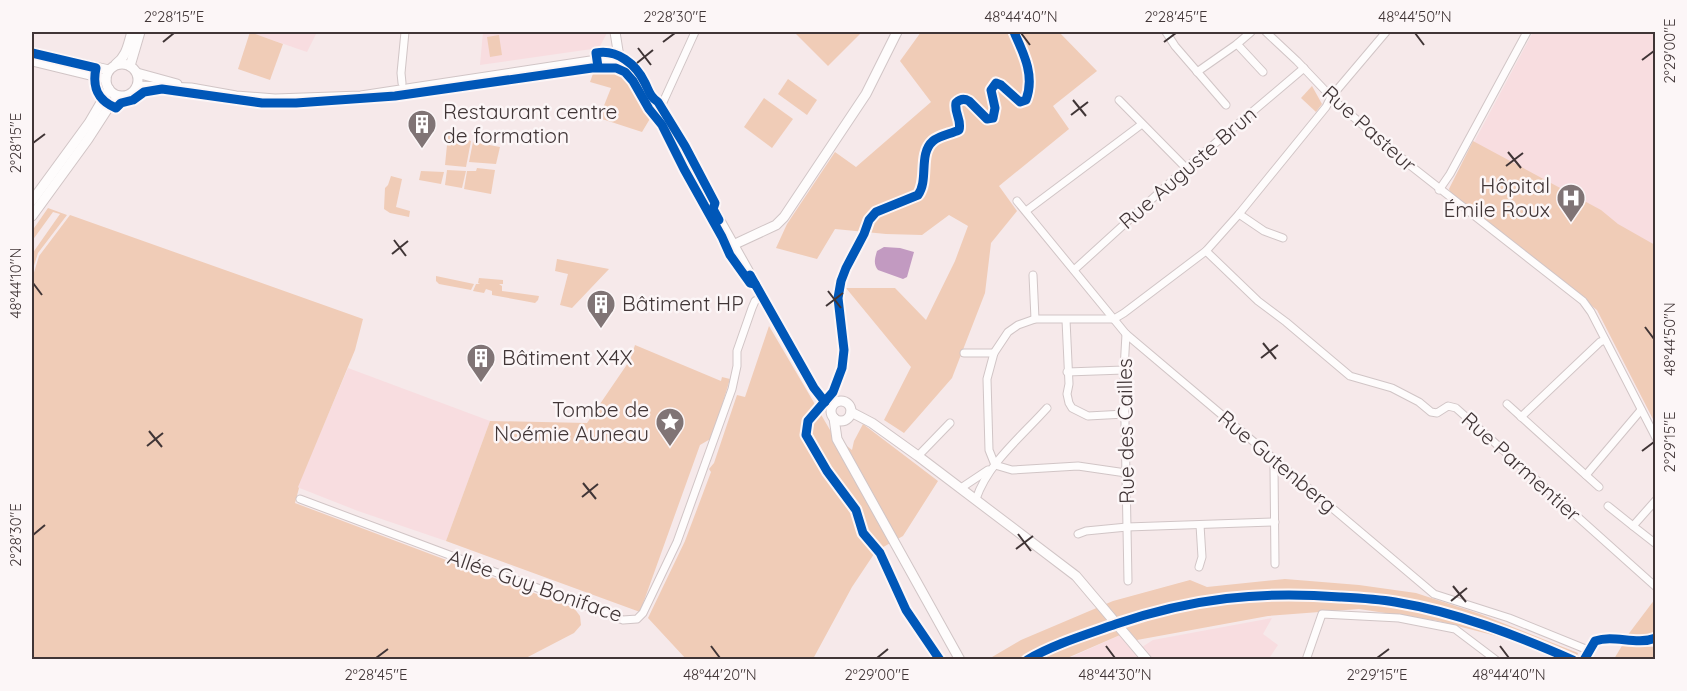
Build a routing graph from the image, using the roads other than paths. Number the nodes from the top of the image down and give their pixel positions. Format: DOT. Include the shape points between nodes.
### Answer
graph roads {
  1 [pos="132,32"];
  2 [pos="140,32"];
  3 [pos="405,32"];
  4 [pos="615,32"];
  5 [pos="695,32"];
  6 [pos="897,32"];
  7 [pos="1166,32"];
  8 [pos="1251,32"];
  9 [pos="1268,32"];
  10 [pos="1386,32"];
  11 [pos="1527,32"];
  12 [pos="1237,44"];
  13 [pos="32,53"];
  14 [pos="32,60"];
  15 [pos="618,60"];
  16 [pos="1304,68"];
  17 [pos="134,69"];
  18 [pos="110,71"];
  19 [pos="1197,72"];
  20 [pos="1263,72"];
  21 [pos="402,83"];
  22 [pos="137,86"];
  23 [pos="191,88"];
  24 [pos="109,89"];
  25 [pos="119,96"];
  26 [pos="329,97"];
  27 [pos="1331,97"];
  28 [pos="1119,100"];
  29 [pos="1226,105"];
  30 [pos="659,111"];
  31 [pos="1142,124"];
  32 [pos="1186,168"];
  33 [pos="1439,190"];
  34 [pos="32,201"];
  35 [pos="1017,201"];
  36 [pos="1026,211"];
  37 [pos="1239,214"];
  38 [pos="32,216"];
  39 [pos="1283,238"];
  40 [pos="733,245"];
  41 [pos="1206,251"];
  42 [pos="1074,270"];
  43 [pos="1033,275"];
  44 [pos="762,297"];
  45 [pos="1035,319"];
  46 [pos="1114,319"];
  47 [pos="1066,320"];
  48 [pos="1126,334"];
  49 [pos="1605,340"];
  50 [pos="964,353"];
  51 [pos="994,353"];
  52 [pos="1124,370"];
  53 [pos="1067,372"];
  54 [pos="1507,404"];
  55 [pos="832,406"];
  56 [pos="1047,408"];
  57 [pos="1641,410"];
  58 [pos="851,412"];
  59 [pos="1125,414"];
  60 [pos="1521,417"];
  61 [pos="839,419"];
  62 [pos="950,423"];
  63 [pos="1656,438"];
  64 [pos="918,456"];
  65 [pos="1278,462"];
  66 [pos="994,465"];
  67 [pos="1126,473"];
  68 [pos="1586,475"];
  69 [pos="1599,487"];
  70 [pos="961,488"];
  71 [pos="300,499"];
  72 [pos="976,499"];
  73 [pos="1656,500"];
  74 [pos="1608,506"];
  75 [pos="1275,522"];
  76 [pos="1200,525"];
  77 [pos="1633,526"];
  78 [pos="1127,527"];
  79 [pos="1078,534"];
  80 [pos="1656,544"];
  81 [pos="1275,564"];
  82 [pos="1198,567"];
  83 [pos="1128,581"];
  84 [pos="1656,587"];
  85 [pos="1656,638"];
  86 [pos="1588,650"];
  87 [pos="960,660"];
  88 [pos="1147,660"];
  89 [pos="1306,660"];
  90 [pos="1496,660"];
  91 [pos="1584,660"];
  1 -- 18 [label="main road" via="123,59"];
  2 -- 17 [label="main road"];
  3 -- 21 [label="street"];
  4 -- 15 [label="main road"];
  5 -- 30 [label="street"];
  6 -- 40 [label="main road" via="866,94 784,217 776,225"];
  7 -- 19 [label="street"];
  8 -- 12 [label="street"];
  9 -- 16 [label="street, Rue Pasteur"];
  10 -- 27 [label="street"];
  11 -- 33 [label="street"];
  12 -- 19 [label="street"];
  12 -- 20 [label="street"];
  13 -- 18 [label="main road"];
  14 -- 18 [label="main road"];
  15 -- 21 [label="main road" via="596,56"];
  15 -- 26 [label="main road" via="361,96"];
  15 -- 30 [label="main road" via="637,76"];
  16 -- 27 [label="street, Rue Pasteur"];
  16 -- 32 [label="street, Rue Auguste Brun"];
  17 -- 18 [label="main road"];
  17 -- 22 [label="main road"];
  17 -- 23 [label="main road"];
  18 -- 24 [label="main road"];
  19 -- 29 [label="street"];
  21 -- 26 [label="main road"];
  22 -- 23 [label="main road"];
  22 -- 25 [label="main road" via="132,93"];
  23 -- 26 [label="main road" via="275,99"];
  24 -- 25 [label="main road"];
  24 -- 34 [label="main road"];
  25 -- 38 [label="main road"];
  27 -- 33 [label="street, Rue Pasteur"];
  27 -- 37 [label="street"];
  28 -- 31 [label="street"];
  30 -- 40 [label="main road"];
  31 -- 32 [label="street"];
  31 -- 36 [label="street"];
  32 -- 42 [label="street, Rue Auguste Brun"];
  33 -- 49 [label="street, Rue Pasteur" via="1582,301"];
  35 -- 36 [label="street, Rue Gutenberg"];
  36 -- 42 [label="street, Rue Gutenberg"];
  37 -- 39 [label="street"];
  37 -- 41 [label="street"];
  40 -- 44 [label="main road"];
  41 -- 46 [label="street"];
  41 -- 84 [label="street, Rue Parmentier" via="1258,301 1350,376 1392,388 1431,412 1448,406 1456,408"];
  42 -- 46 [label="street, Rue Gutenberg"];
  43 -- 45 [label="street"];
  44 -- 55 [label="main road" via="814,388"];
  44 -- 71 [label="street, Allée Guy Boniface" via="752,308 737,351 732,388 676,542 637,619 623,620"];
  45 -- 47 [label="street"];
  45 -- 51 [label="street" via="1012,328"];
  46 -- 47 [label="street"];
  46 -- 48 [label="street, Rue Gutenberg"];
  47 -- 53 [label="street"];
  48 -- 52 [label="street, Rue des Cailles"];
  48 -- 65 [label="street, Rue Gutenberg"];
  49 -- 57 [label="street, Rue Pasteur"];
  49 -- 60 [label="street"];
  50 -- 51 [label="street"];
  51 -- 66 [label="street" via="987,379 989,450"];
  52 -- 53 [label="street"];
  52 -- 59 [label="street, Rue des Cailles"];
  53 -- 59 [label="street" via="1067,394 1072,408 1088,416"];
  54 -- 60 [label="street"];
  55 -- 58 [label="main road" via="843,401"];
  55 -- 61 [label="main road" via="831,412"];
  56 -- 66 [label="street"];
  57 -- 63 [label="street, Rue Pasteur"];
  57 -- 68 [label="street"];
  58 -- 61 [label="main road" via="848,418"];
  58 -- 64 [label="main road"];
  59 -- 67 [label="street, Rue des Cailles"];
  60 -- 68 [label="street"];
  61 -- 87 [label="main road" via="837,439"];
  62 -- 64 [label="street"];
  64 -- 70 [label="main road"];
  65 -- 75 [label="street" via="1274,468"];
  65 -- 86 [label="street, Rue Gutenberg" via="1434,594 1509,618"];
  66 -- 67 [label="street" via="1012,470 1078,466"];
  66 -- 70 [label="street"];
  66 -- 72 [label="street" via="981,483"];
  67 -- 78 [label="street, Rue des Cailles"];
  68 -- 69 [label="street"];
  70 -- 72 [label="main road"];
  72 -- 88 [label="main road" via="1076,576"];
  73 -- 77 [label="street"];
  74 -- 77 [label="street"];
  75 -- 76 [label="street"];
  75 -- 81 [label="street"];
  76 -- 78 [label="street"];
  76 -- 82 [label="street" via="1202,556"];
  77 -- 80 [label="street"];
  78 -- 79 [label="street"];
  78 -- 83 [label="street, Rue des Cailles"];
  85 -- 86 [label="street" via="1645,642 1606,637 1595,641"];
  86 -- 91 [label="street"];
  89 -- 90 [label="street" via="1322,614 1399,618 1455,629"];
}
